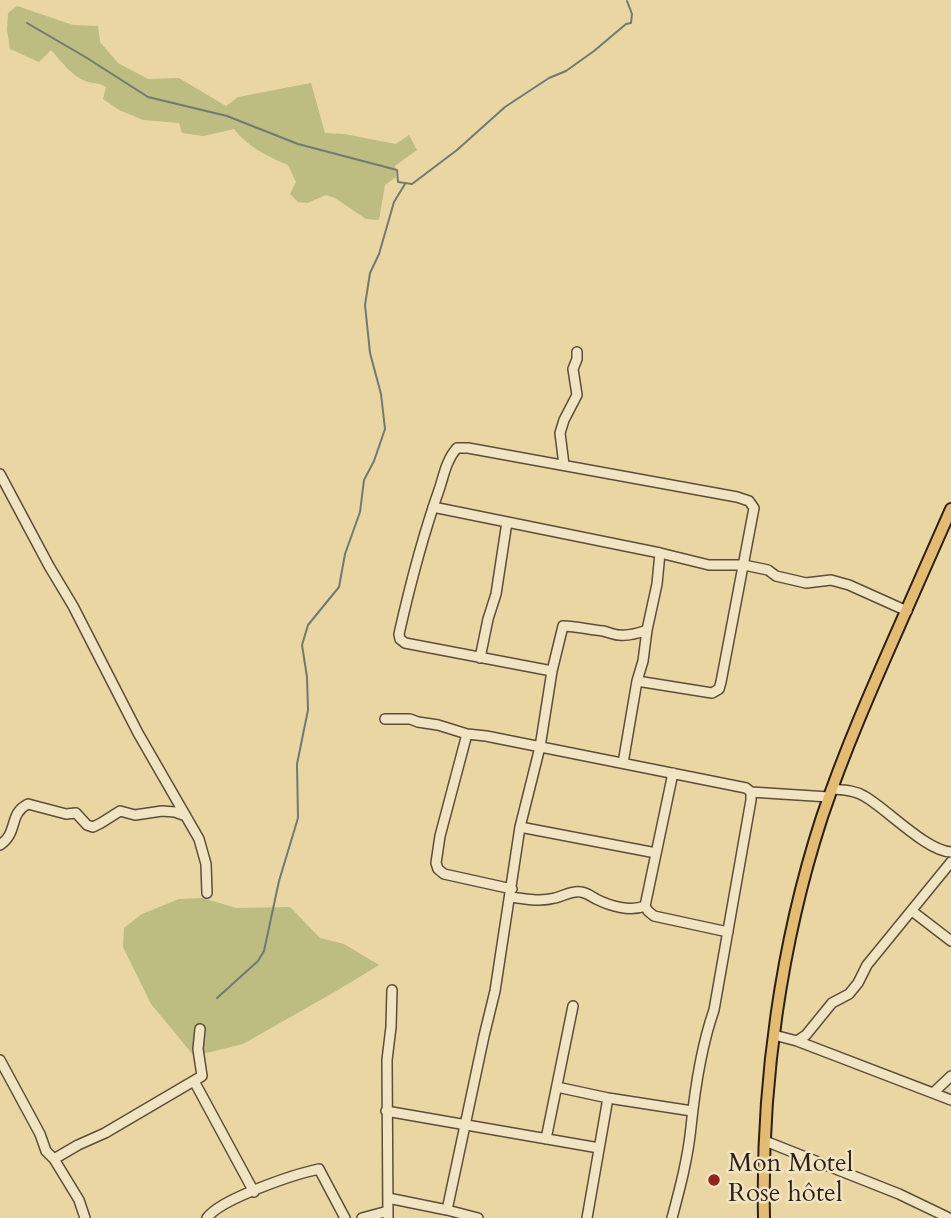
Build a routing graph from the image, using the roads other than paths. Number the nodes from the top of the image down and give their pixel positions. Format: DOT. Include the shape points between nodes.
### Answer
graph roads {
  1 [pos="577,352"];
  2 [pos="564,465"];
  3 [pos="0,474"];
  4 [pos="433,507"];
  5 [pos="951,509"];
  6 [pos="507,522"];
  7 [pos="660,554"];
  8 [pos="744,565"];
  9 [pos="907,611"];
  10 [pos="648,630"];
  11 [pos="480,658"];
  12 [pos="552,671"];
  13 [pos="637,681"];
  14 [pos="385,719"];
  15 [pos="467,734"];
  16 [pos="540,747"];
  17 [pos="623,763"];
  18 [pos="673,773"];
  19 [pos="751,792"];
  20 [pos="831,793"];
  21 [pos="186,816"];
  22 [pos="520,827"];
  23 [pos="0,845"];
  24 [pos="947,852"];
  25 [pos="656,853"];
  26 [pos="951,862"];
  27 [pos="944,871"];
  28 [pos="207,893"];
  29 [pos="511,893"];
  30 [pos="645,905"];
  31 [pos="912,911"];
  32 [pos="728,932"];
  33 [pos="951,941"];
  34 [pos="392,990"];
  35 [pos="573,1006"];
  36 [pos="200,1029"];
  37 [pos="774,1035"];
  38 [pos="797,1041"];
  39 [pos="0,1060"];
  40 [pos="951,1076"];
  41 [pos="194,1081"];
  42 [pos="556,1087"];
  43 [pos="933,1093"];
  44 [pos="608,1098"];
  45 [pos="951,1101"];
  46 [pos="386,1111"];
  47 [pos="692,1111"];
  48 [pos="465,1125"];
  49 [pos="546,1139"];
  50 [pos="765,1141"];
  51 [pos="599,1148"];
  52 [pos="54,1159"];
  53 [pos="254,1192"];
  54 [pos="388,1198"];
  55 [pos="447,1210"];
  56 [pos="388,1215"];
  57 [pos="85,1218"];
  58 [pos="207,1218"];
  59 [pos="345,1218"];
  60 [pos="362,1218"];
  61 [pos="478,1218"];
  62 [pos="587,1218"];
  63 [pos="673,1218"];
  64 [pos="764,1218"];
  65 [pos="949,1218"];
  1 -- 2 [label="street" via="573,369 577,394 560,433"];
  2 -- 4 [label="street" via="457,448"];
  2 -- 8 [label="street" via="749,501 754,508"];
  3 -- 21 [label="street"];
  4 -- 6 [label="street"];
  4 -- 11 [label="street" via="400,639"];
  5 -- 9 [label="main road"];
  6 -- 7 [label="street"];
  6 -- 11 [label="street"];
  7 -- 8 [label="street" via="709,565"];
  7 -- 10 [label="street"];
  8 -- 9 [label="street" via="806,583 831,580 849,585"];
  8 -- 13 [label="street" via="719,689 712,693"];
  9 -- 20 [label="main road" via="853,730"];
  10 -- 12 [label="street" via="618,636 563,626"];
  10 -- 13 [label="street"];
  11 -- 12 [label="street"];
  12 -- 16 [label="street"];
  13 -- 17 [label="street"];
  14 -- 15 [label="street" via="410,719"];
  15 -- 16 [label="street"];
  15 -- 29 [label="street" via="436,863 444,874"];
  16 -- 17 [label="street"];
  16 -- 22 [label="street"];
  17 -- 18 [label="street"];
  18 -- 19 [label="street"];
  18 -- 25 [label="street"];
  19 -- 20 [label="street"];
  19 -- 32 [label="street"];
  20 -- 24 [label="street" via="853,791 865,796 907,829"];
  20 -- 37 [label="main road" via="793,926"];
  21 -- 23 [label="street" via="120,811 93,827 76,813 28,804 18,811 12,833"];
  21 -- 28 [label="street" via="202,846"];
  22 -- 25 [label="street"];
  22 -- 29 [label="street"];
  24 -- 27 [label="street"];
  25 -- 30 [label="street"];
  26 -- 27 [label="street"];
  27 -- 31 [label="street"];
  29 -- 30 [label="street" via="534,900 576,891 615,906"];
  29 -- 48 [label="street"];
  30 -- 32 [label="street" via="654,916"];
  31 -- 33 [label="street"];
  31 -- 38 [label="street" via="849,994 832,1003"];
  32 -- 47 [label="street"];
  34 -- 46 [label="street"];
  35 -- 42 [label="street"];
  36 -- 41 [label="street" via="202,1076"];
  37 -- 38 [label="street"];
  37 -- 50 [label="main road"];
  38 -- 43 [label="street"];
  39 -- 52 [label="street"];
  40 -- 43 [label="street"];
  41 -- 52 [label="street"];
  41 -- 53 [label="street"];
  42 -- 44 [label="street"];
  42 -- 49 [label="street"];
  43 -- 45 [label="street"];
  44 -- 47 [label="street"];
  44 -- 51 [label="street"];
  46 -- 48 [label="street"];
  46 -- 54 [label="street"];
  47 -- 63 [label="street"];
  48 -- 49 [label="street"];
  48 -- 55 [label="street"];
  49 -- 51 [label="street"];
  50 -- 64 [label="main road"];
  50 -- 65 [label="street"];
  51 -- 62 [label="street"];
  52 -- 57 [label="street"];
  53 -- 58 [label="street" via="228,1202"];
  53 -- 59 [label="street" via="319,1169"];
  54 -- 55 [label="street"];
  54 -- 56 [label="street"];
  55 -- 61 [label="street"];
  56 -- 60 [label="street"];
}
